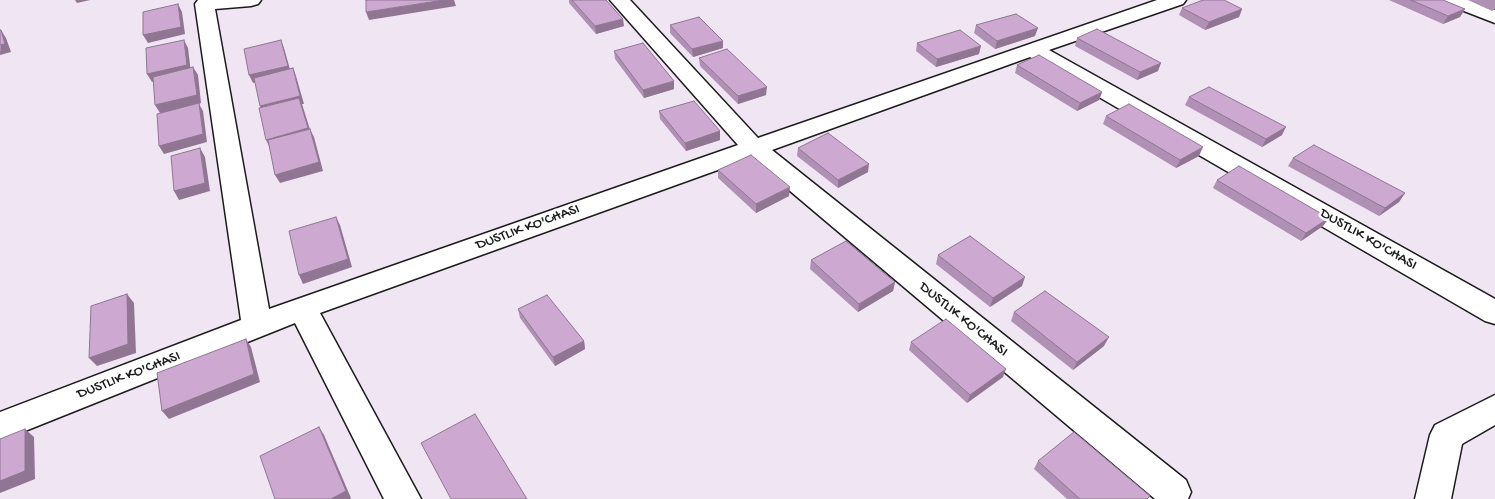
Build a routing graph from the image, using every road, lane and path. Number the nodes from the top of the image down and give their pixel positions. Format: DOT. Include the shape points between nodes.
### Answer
graph roads {
  1 [pos="251,0"];
  2 [pos="620,0"];
  3 [pos="1176,0"];
  4 [pos="1453,0"];
  5 [pos="1495,17"];
  6 [pos="1032,49"];
  7 [pos="754,148"];
  8 [pos="302,308"];
  9 [pos="1495,313"];
  10 [pos="257,326"];
  11 [pos="1495,409"];
  12 [pos="0,427"];
  13 [pos="1173,492"];
  14 [pos="403,499"];
  15 [pos="1432,499"];
  1 -- 10 [label="street" via="206,4"];
  2 -- 7 [label="street, DUSTLIK KO'CHASI"];
  3 -- 6 [label="street, DUSTLIK KO'CHASI"];
  4 -- 5 [label="street"];
  6 -- 7 [label="street, DUSTLIK KO'CHASI"];
  6 -- 9 [label="street, DUSTLIK KO'CHASI"];
  7 -- 8 [label="street, DUSTLIK KO'CHASI"];
  7 -- 13 [label="street, DUSTLIK KO'CHASI"];
  8 -- 10 [label="street, DUSTLIK KO'CHASI"];
  8 -- 14 [label="street"];
  10 -- 12 [label="street, DUSTLIK KO'CHASI"];
  11 -- 15 [label="street" via="1448,435"];
}
